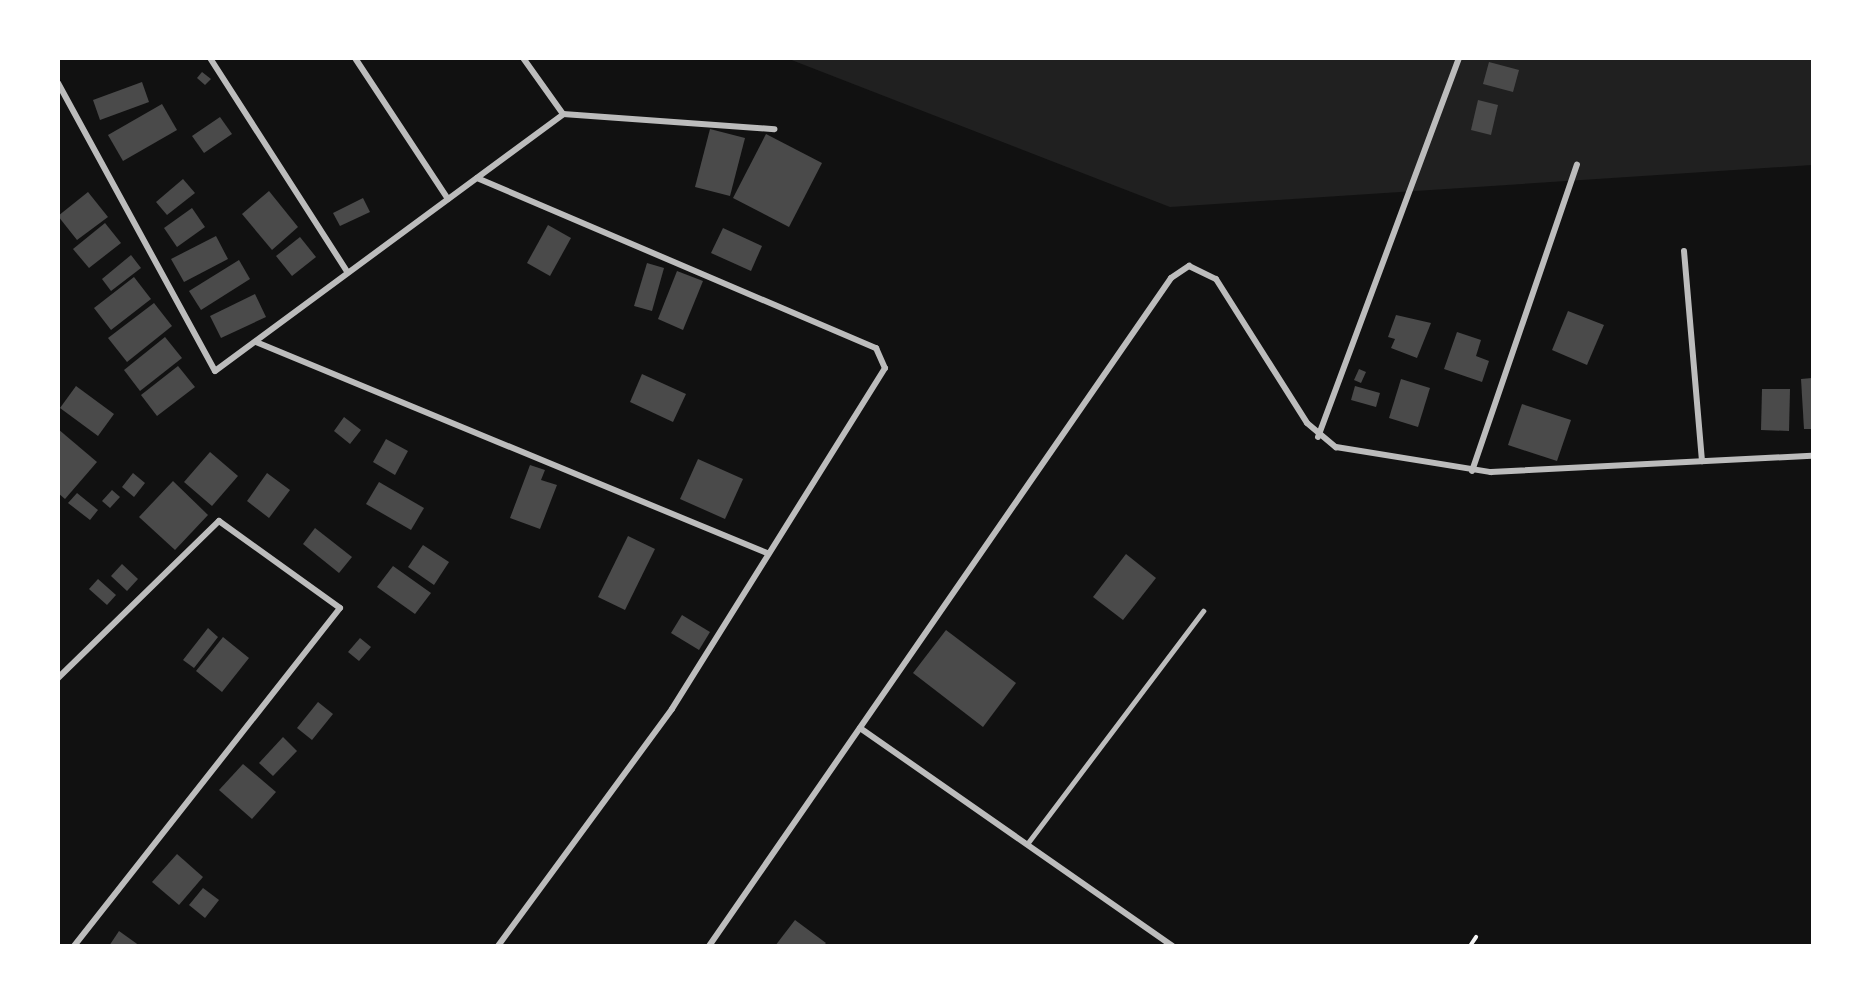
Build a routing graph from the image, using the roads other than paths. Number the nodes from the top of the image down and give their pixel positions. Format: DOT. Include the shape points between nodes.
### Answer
graph roads {
  1 [pos="210,58"];
  2 [pos="355,58"];
  3 [pos="523,58"];
  4 [pos="1459,58"];
  5 [pos="58,83"];
  6 [pos="563,114"];
  7 [pos="774,129"];
  8 [pos="1577,164"];
  9 [pos="477,178"];
  10 [pos="448,199"];
  11 [pos="1684,251"];
  12 [pos="348,273"];
  13 [pos="255,342"];
  14 [pos="1318,437"];
  15 [pos="1812,456"];
  16 [pos="1702,460"];
  17 [pos="1472,471"];
  18 [pos="767,553"];
  19 [pos="1203,611"];
  20 [pos="58,678"];
  21 [pos="860,728"];
  22 [pos="1027,844"];
  23 [pos="74,945"];
  24 [pos="498,945"];
  25 [pos="709,945"];
  26 [pos="1173,945"];
  1 -- 12 [label="street"];
  2 -- 10 [label="street"];
  3 -- 6 [label="street"];
  4 -- 14 [label="street"];
  5 -- 13 [label="street" via="215,371"];
  6 -- 7 [label="street"];
  6 -- 9 [label="street"];
  8 -- 17 [label="street"];
  9 -- 10 [label="street"];
  9 -- 18 [label="street" via="876,348 884,358 885,368"];
  10 -- 12 [label="street"];
  11 -- 16 [label="street"];
  12 -- 13 [label="street"];
  13 -- 18 [label="street"];
  14 -- 17 [label="street" via="1336,447"];
  14 -- 21 [label="street" via="1216,279 1189,267 1179,271"];
  15 -- 16 [label="street"];
  16 -- 17 [label="street"];
  18 -- 24 [label="street" via="672,709"];
  19 -- 22 [label="lane"];
  20 -- 23 [label="street" via="219,520 340,608"];
  21 -- 22 [label="street"];
  21 -- 25 [label="street"];
  22 -- 26 [label="street"];
}
